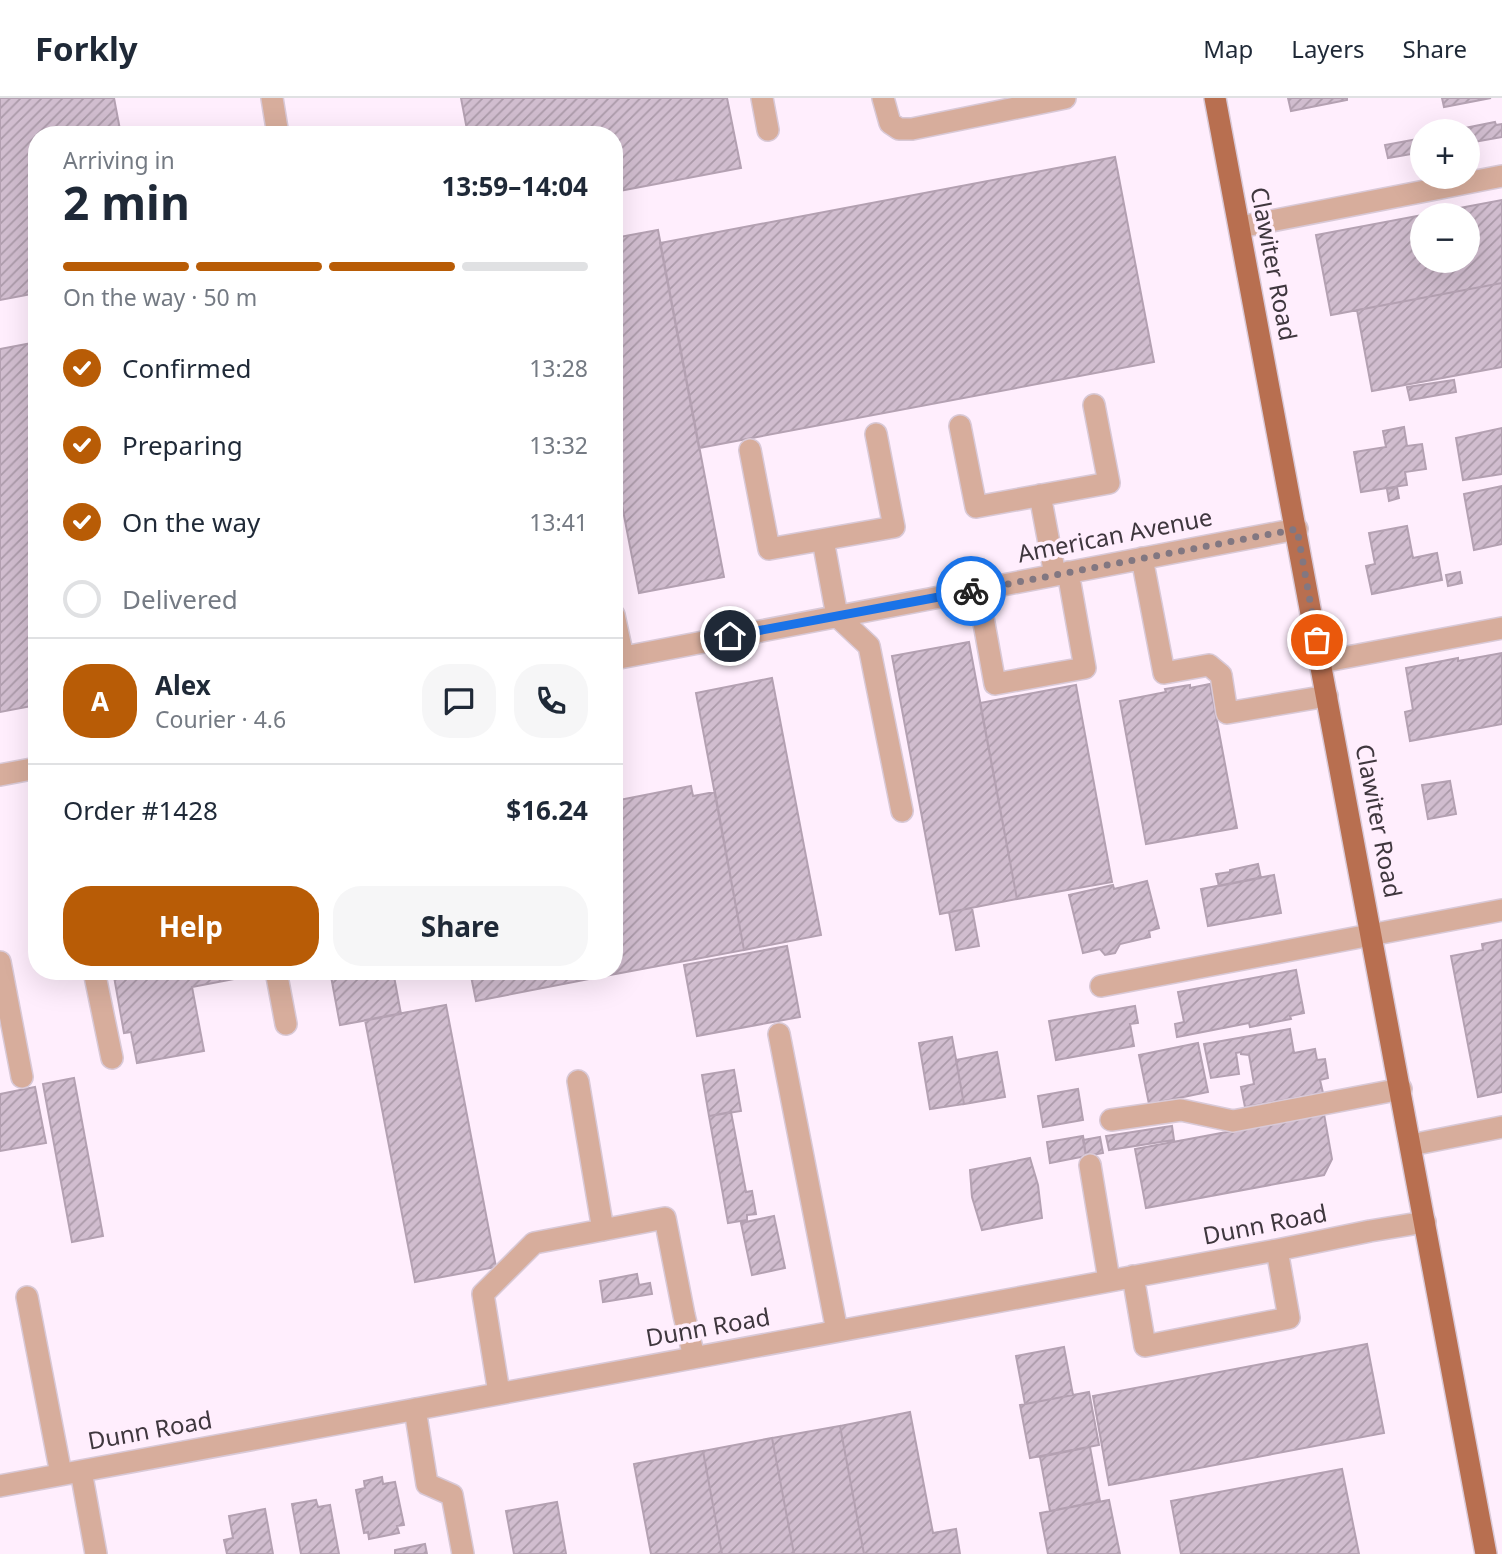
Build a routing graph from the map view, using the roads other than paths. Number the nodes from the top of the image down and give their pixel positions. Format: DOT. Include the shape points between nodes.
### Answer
graph roads {
  1 [pos="271,98"];
  2 [pos="762,98"];
  3 [pos="883,98"];
  4 [pos="1065,98"];
  5 [pos="1215,98"];
  6 [pos="276,126"];
  7 [pos="768,130"];
  8 [pos="1502,176"];
  9 [pos="1240,227"];
  10 [pos="1094,405"];
  11 [pos="960,426"];
  12 [pos="876,434"];
  13 [pos="750,450"];
  14 [pos="1040,495"];
  15 [pos="1297,529"];
  16 [pos="823,540"];
  17 [pos="1142,558"];
  18 [pos="1062,573"];
  19 [pos="978,590"];
  20 [pos="837,616"];
  21 [pos="1502,628"];
  22 [pos="623,657"];
  23 [pos="1321,662"];
  24 [pos="1328,696"];
  25 [pos="28,770"];
  26 [pos="0,775"];
  27 [pos="902,811"];
  28 [pos="1502,910"];
  29 [pos="1372,936"];
  30 [pos="0,962"];
  31 [pos="96,980"];
  32 [pos="278,980"];
  33 [pos="1101,986"];
  34 [pos="286,1024"];
  35 [pos="779,1034"];
  36 [pos="112,1058"];
  37 [pos="22,1077"];
  38 [pos="578,1081"];
  39 [pos="1401,1089"];
  40 [pos="1111,1120"];
  41 [pos="1502,1127"];
  42 [pos="1411,1144"];
  43 [pos="1090,1165"];
  44 [pos="1425,1222"];
  45 [pos="603,1230"];
  46 [pos="1277,1250"];
  47 [pos="1133,1276"];
  48 [pos="1109,1280"];
  49 [pos="27,1297"];
  50 [pos="837,1331"];
  51 [pos="694,1357"];
  52 [pos="499,1393"];
  53 [pos="415,1409"];
  54 [pos="71,1472"];
  55 [pos="0,1486"];
  56 [pos="96,1554"];
  57 [pos="463,1554"];
  58 [pos="1486,1554"];
  1 -- 6 [label="street"];
  2 -- 7 [label="street"];
  3 -- 4 [label="street" via="890,123 912,129"];
  5 -- 9 [label="main road, Clawiter Road"];
  8 -- 9 [label="street"];
  9 -- 15 [label="main road, Clawiter Road"];
  10 -- 14 [label="street" via="1109,483"];
  11 -- 14 [label="street" via="976,507"];
  12 -- 16 [label="street" via="894,527"];
  13 -- 16 [label="street" via="769,550"];
  14 -- 18 [label="street"];
  15 -- 17 [label="street, American Avenue"];
  15 -- 23 [label="main road, Clawiter Road"];
  16 -- 20 [label="street"];
  17 -- 18 [label="street, American Avenue"];
  17 -- 24 [label="street" via="1164,673 1209,665 1221,674 1227,713"];
  18 -- 19 [label="street, American Avenue"];
  18 -- 19 [label="street" via="1085,668 995,684"];
  19 -- 20 [label="street, American Avenue"];
  20 -- 22 [label="street, American Avenue"];
  20 -- 27 [label="street" via="869,646"];
  21 -- 23 [label="street"];
  23 -- 24 [label="main road, Clawiter Road"];
  24 -- 29 [label="main road, Clawiter Road"];
  25 -- 26 [label="street"];
  28 -- 29 [label="street"];
  29 -- 33 [label="street"];
  29 -- 39 [label="main road, Clawiter Road"];
  30 -- 37 [label="street"];
  31 -- 36 [label="street"];
  32 -- 34 [label="street"];
  35 -- 50 [label="street"];
  38 -- 45 [label="street"];
  39 -- 40 [label="street" via="1233,1121 1181,1110"];
  39 -- 42 [label="main road, Clawiter Road"];
  41 -- 42 [label="street"];
  42 -- 44 [label="main road, Clawiter Road"];
  43 -- 48 [label="street"];
  44 -- 46 [label="street, Dunn Road"];
  44 -- 58 [label="main road, Clawiter Road"];
  45 -- 51 [label="street" via="665,1218"];
  45 -- 52 [label="street" via="534,1243 483,1294"];
  46 -- 47 [label="street, Dunn Road"];
  46 -- 47 [label="street" via="1290,1318 1145,1346"];
  47 -- 48 [label="street, Dunn Road"];
  48 -- 50 [label="street, Dunn Road"];
  49 -- 54 [label="street"];
  50 -- 51 [label="street, Dunn Road"];
  51 -- 52 [label="street, Dunn Road"];
  52 -- 53 [label="street, Dunn Road"];
  53 -- 54 [label="street, Dunn Road"];
  53 -- 57 [label="street" via="427,1484 452,1495"];
  54 -- 55 [label="street, Dunn Road"];
  54 -- 56 [label="street"];
}
